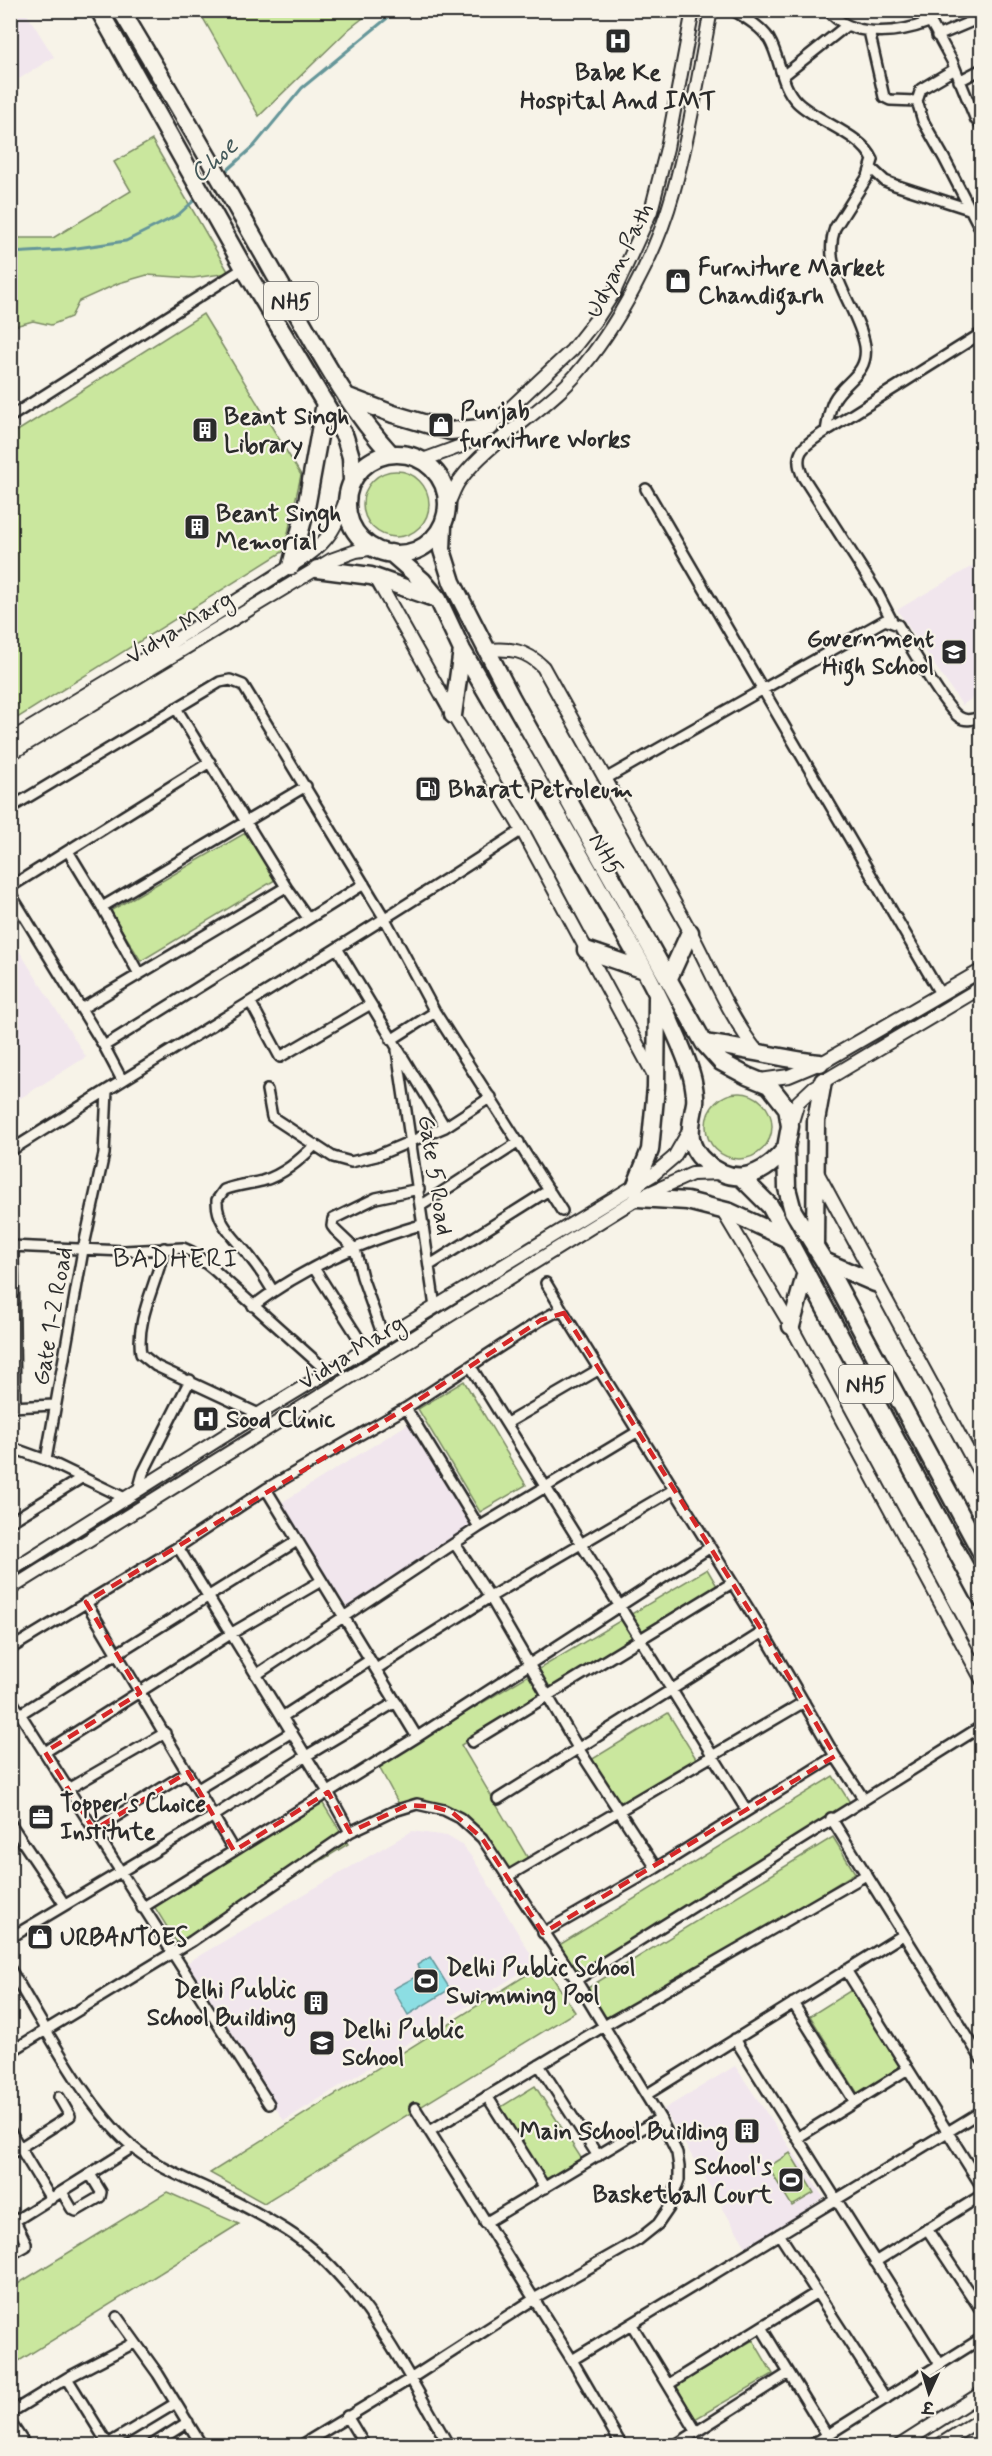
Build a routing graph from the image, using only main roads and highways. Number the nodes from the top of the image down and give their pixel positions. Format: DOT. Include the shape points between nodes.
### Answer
graph roads {
  1 [pos="99,10"];
  2 [pos="122,10"];
  3 [pos="693,10"];
  4 [pos="711,10"];
  5 [pos="346,396"];
  6 [pos="325,403"];
  7 [pos="490,426"];
  8 [pos="392,454"];
  9 [pos="423,460"];
  10 [pos="352,481"];
  11 [pos="346,500"];
  12 [pos="448,504"];
  13 [pos="443,526"];
  14 [pos="383,551"];
  15 [pos="291,566"];
  16 [pos="316,569"];
  17 [pos="376,578"];
  18 [pos="438,599"];
  19 [pos="462,650"];
  20 [pos="487,650"];
  21 [pos="453,715"];
  22 [pos="10,740"];
  23 [pos="10,754"];
  24 [pos="690,932"];
  25 [pos="586,950"];
  26 [pos="644,970"];
  27 [pos="981,970"];
  28 [pos="669,978"];
  29 [pos="967,979"];
  30 [pos="979,990"];
  31 [pos="657,994"];
  32 [pos="704,1043"];
  33 [pos="759,1054"];
  34 [pos="820,1063"];
  35 [pos="656,1078"];
  36 [pos="753,1078"];
  37 [pos="823,1081"];
  38 [pos="790,1126"];
  39 [pos="690,1131"];
  40 [pos="786,1148"];
  41 [pos="816,1171"];
  42 [pos="722,1173"];
  43 [pos="741,1177"];
  44 [pos="637,1191"];
  45 [pos="722,1210"];
  46 [pos="788,1239"];
  47 [pos="819,1255"];
  48 [pos="806,1272"];
  49 [pos="875,1283"];
  50 [pos="791,1326"];
  51 [pos="981,1477"];
  52 [pos="981,1554"];
  53 [pos="10,1571"];
  54 [pos="10,1589"];
  55 [pos="981,1599"];
  56 [pos="981,1680"];
  57 [pos="981,2393"];
  58 [pos="981,2418"];
  59 [pos="898,2445"];
  60 [pos="938,2445"];
  1 -- 6 [label="highway, NH5 / NH5"];
  2 -- 5 [label="highway, NH5 / NH5"];
  3 -- 7 [label="main road, Udyan Path" via="651,211 614,292 572,350"];
  4 -- 12 [label="main road, Udyan Path" via="673,195 618,320 574,377 459,480"];
  5 -- 7 [label="highway" via="450,431"];
  5 -- 8 [label="highway, NH5 / NH5" via="366,427"];
  6 -- 10 [label="highway, NH5 / NH5" via="345,437"];
  6 -- 15 [label="highway"];
  7 -- 9 [label="main road, Udyan Path" via="461,446"];
  8 -- 9 [label="highway"];
  8 -- 10 [label="highway, NH5" via="363,467"];
  9 -- 12 [label="highway" via="444,486"];
  10 -- 11 [label="highway, NH5"];
  11 -- 14 [label="highway, NH5" via="351,525 360,539"];
  11 -- 15 [label="main road, Vidya Marg" via="335,529"];
  12 -- 13 [label="highway, NH5"];
  13 -- 14 [label="highway" via="431,542 406,554"];
  13 -- 20 [label="highway, NH5" via="442,550 452,582"];
  14 -- 16 [label="main road, Vidya Marg" via="356,551"];
  14 -- 18 [label="highway, NH5 / NH5" via="423,581"];
  15 -- 22 [label="main road, Vidya Marg"];
  16 -- 17 [label="highway"];
  16 -- 23 [label="main road, Vidya Marg"];
  17 -- 18 [label="highway"];
  17 -- 21 [label="main road"];
  18 -- 19 [label="highway, NH5 / NH5"];
  19 -- 21 [label="highway"];
  19 -- 26 [label="highway, NH5 / NH5"];
  20 -- 24 [label="main road" via="521,650 543,667"];
  20 -- 28 [label="highway, NH5"];
  21 -- 25 [label="main road" via="522,830"];
  24 -- 28 [label="highway"];
  24 -- 33 [label="main road" via="734,1017"];
  25 -- 26 [label="highway"];
  25 -- 35 [label="main road"];
  26 -- 31 [label="highway, NH5 / NH5"];
  27 -- 29 [label="main road"];
  28 -- 32 [label="highway, NH5"];
  29 -- 30 [label="main road"];
  29 -- 34 [label="main road"];
  30 -- 37 [label="main road"];
  31 -- 35 [label="highway"];
  31 -- 39 [label="highway, NH5 / NH5" via="693,1080 695,1103"];
  32 -- 33 [label="highway"];
  32 -- 36 [label="highway, NH5" via="721,1062"];
  33 -- 34 [label="highway"];
  34 -- 36 [label="main road" via="789,1076"];
  35 -- 44 [label="highway" via="650,1150"];
  36 -- 38 [label="highway, NH5" via="774,1089 787,1108"];
  37 -- 38 [label="main road" via="798,1102"];
  37 -- 41 [label="highway" via="816,1121"];
  38 -- 40 [label="highway, NH5"];
  39 -- 42 [label="highway" via="694,1147 704,1161"];
  39 -- 44 [label="main road, Vidya Marg" via="675,1157"];
  40 -- 43 [label="highway" via="773,1164"];
  40 -- 47 [label="highway, NH5" via="787,1188 793,1210"];
  41 -- 47 [label="highway"];
  41 -- 49 [label="main road"];
  42 -- 43 [label="highway"];
  42 -- 44 [label="main road, Vidya Marg" via="692,1174"];
  43 -- 46 [label="highway, NH5" via="770,1206"];
  44 -- 45 [label="highway"];
  44 -- 53 [label="main road, Vidya Marg" via="435,1307"];
  44 -- 54 [label="main road, Vidya Marg"];
  45 -- 46 [label="highway"];
  45 -- 50 [label="main road"];
  46 -- 48 [label="highway, NH5"];
  47 -- 49 [label="highway"];
  47 -- 52 [label="highway, NH5"];
  48 -- 50 [label="highway"];
  48 -- 55 [label="highway, NH5"];
  49 -- 51 [label="main road"];
  50 -- 56 [label="main road"];
  57 -- 59 [label="main road"];
  58 -- 60 [label="main road"];
}
